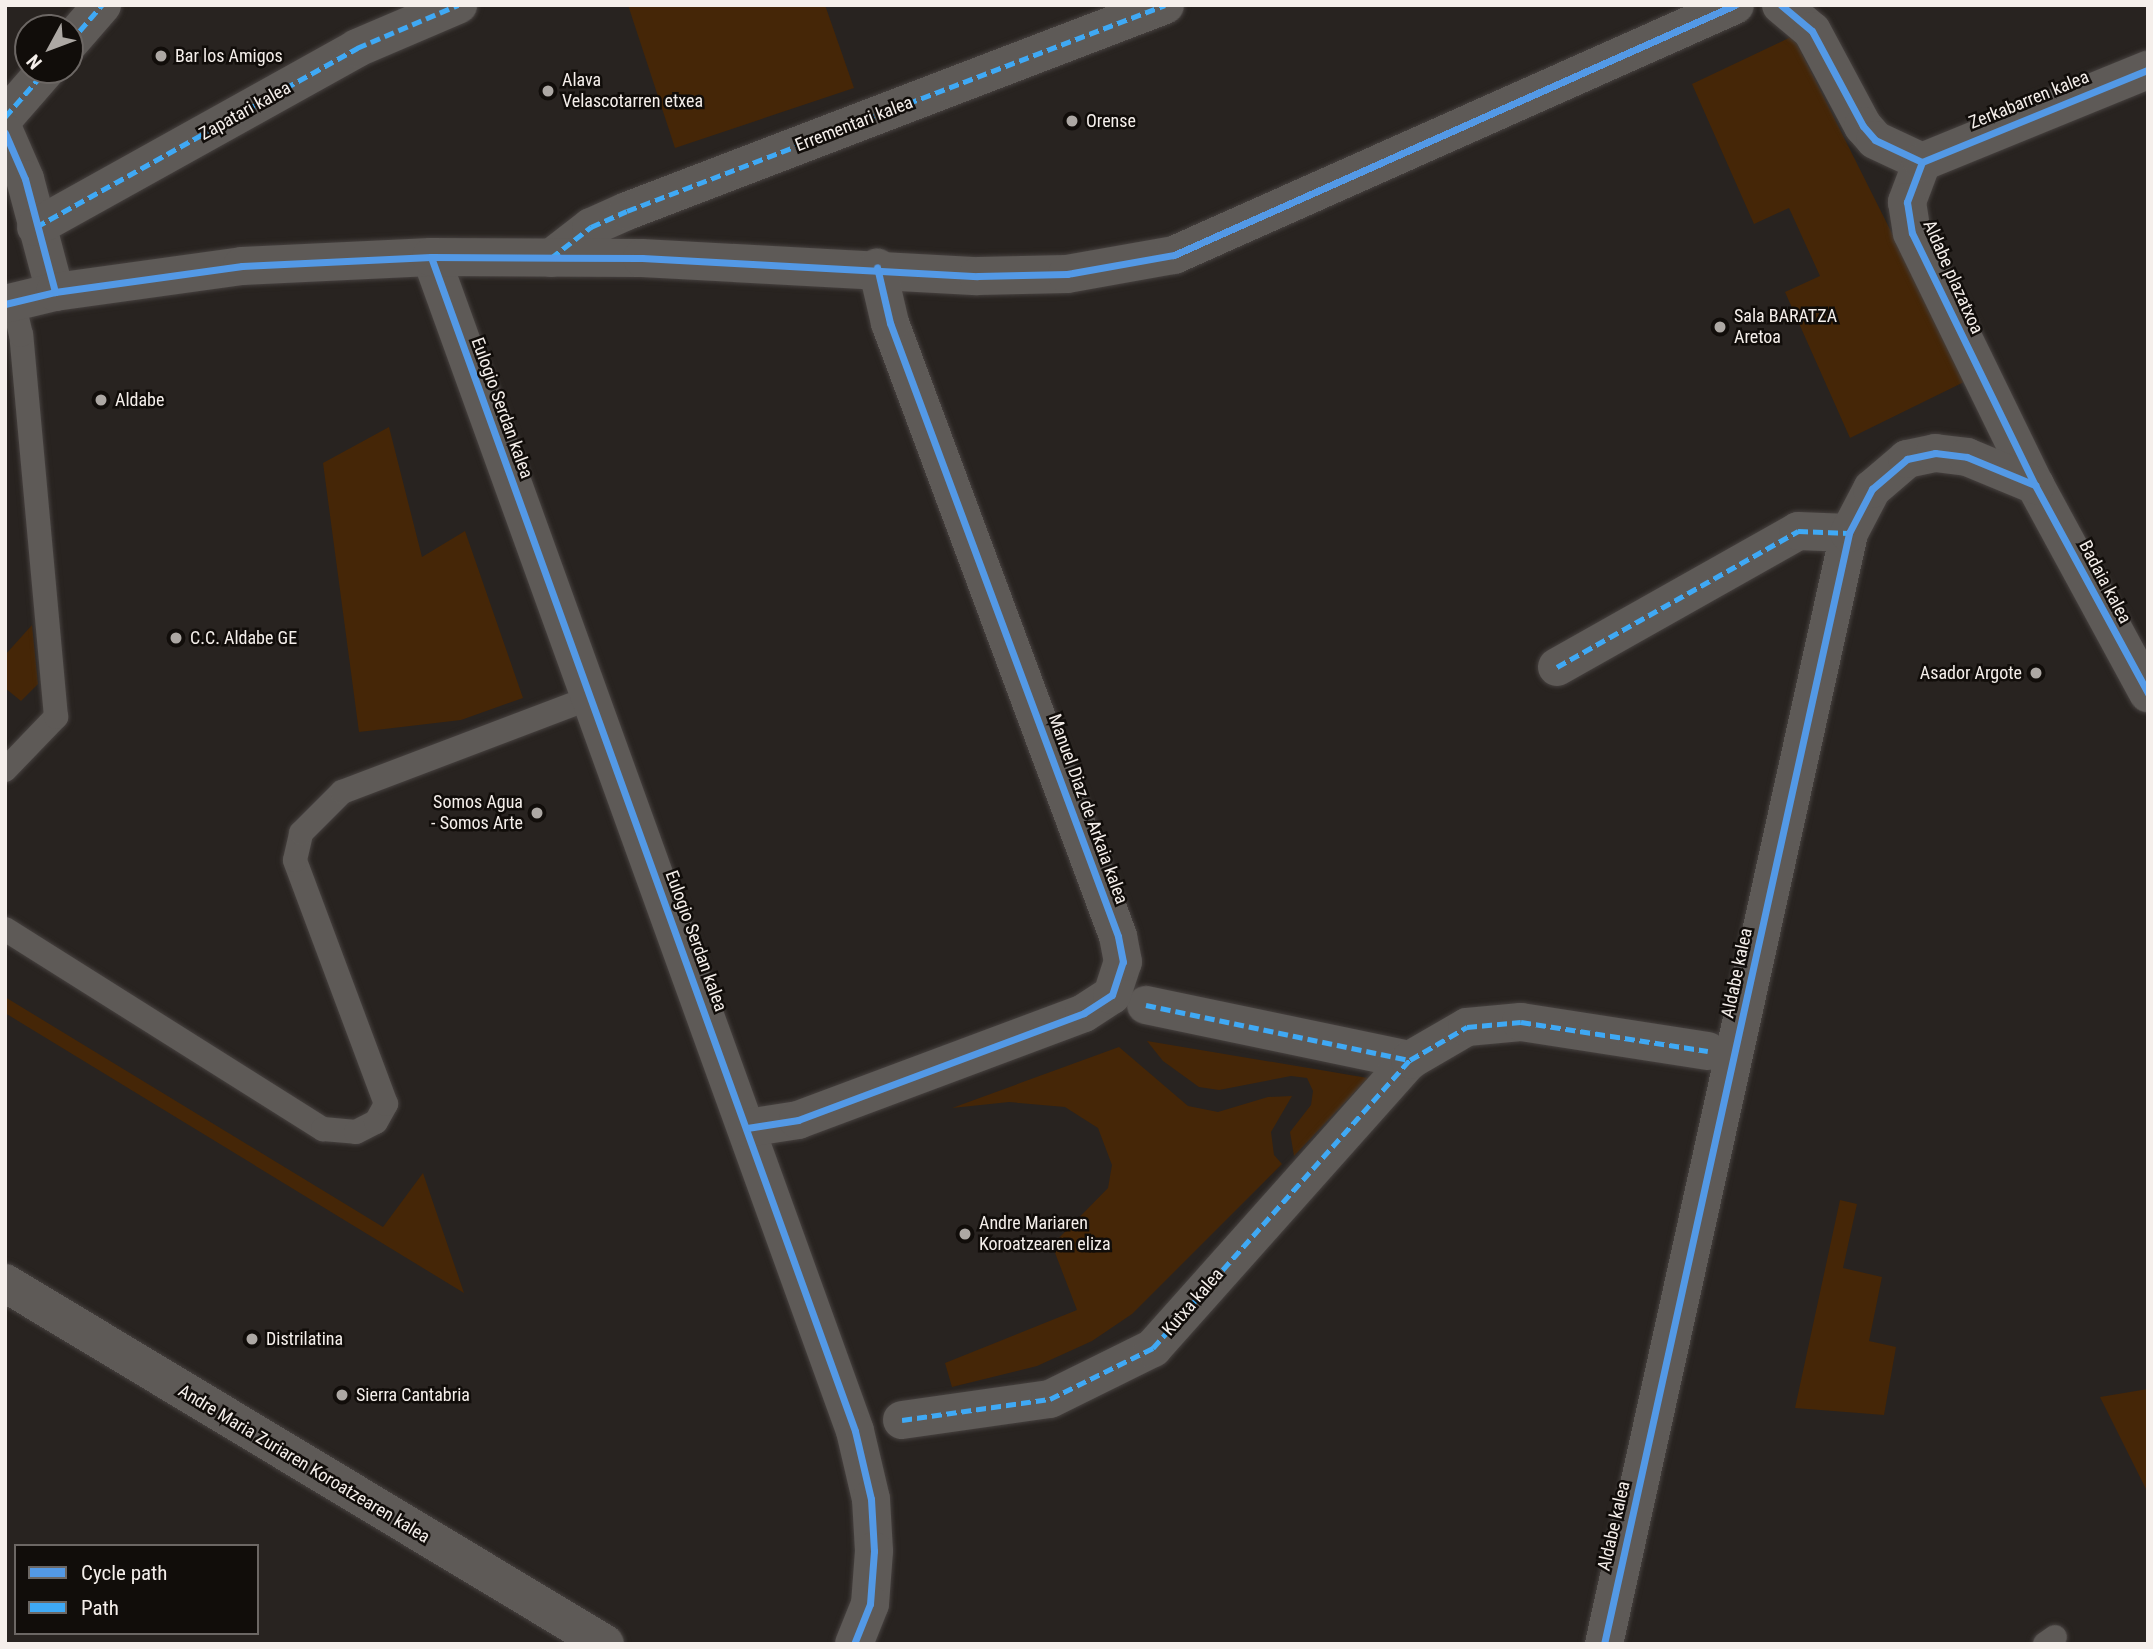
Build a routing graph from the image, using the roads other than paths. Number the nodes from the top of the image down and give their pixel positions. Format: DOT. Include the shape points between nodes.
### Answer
graph roads {
  1 [pos="102,5"];
  2 [pos="458,5"];
  3 [pos="1165,5"];
  4 [pos="1735,5"];
  5 [pos="1781,5"];
  6 [pos="84,26"];
  7 [pos="2148,70"];
  8 [pos="34,84"];
  9 [pos="5,117"];
  10 [pos="5,133"];
  11 [pos="1922,162"];
  12 [pos="36,227"];
  13 [pos="430,257"];
  14 [pos="551,258"];
  15 [pos="877,267"];
  16 [pos="55,292"];
  17 [pos="9,303"];
  18 [pos="2035,485"];
  19 [pos="1849,533"];
  20 [pos="1557,667"];
  21 [pos="2148,694"];
  22 [pos="592,697"];
  23 [pos="5,770"];
  24 [pos="5,929"];
  25 [pos="1146,1005"];
  26 [pos="1708,1051"];
  27 [pos="1410,1060"];
  28 [pos="747,1128"];
  29 [pos="5,1283"];
  30 [pos="902,1420"];
  31 [pos="604,1644"];
  32 [pos="854,1644"];
  33 [pos="1604,1644"];
  1 -- 6 [label="street"];
  2 -- 12 [label="street, Zapatari kalea" via="357,48"];
  3 -- 14 [label="street, Errementari kalea" via="627,211 591,227"];
  4 -- 15 [label="street" via="1174,255 1068,274 978,276"];
  5 -- 11 [label="street" via="1812,31 1875,140"];
  7 -- 11 [label="street, Zerkabarren kalea"];
  8 -- 9 [label="street"];
  10 -- 12 [label="street" via="25,179"];
  11 -- 18 [label="street, Aldabe plazatxoa" via="1907,202 1912,233"];
  12 -- 16 [label="street"];
  13 -- 14 [label="street"];
  13 -- 16 [label="street" via="242,266"];
  13 -- 22 [label="street, Eulogio Serdan kalea"];
  14 -- 15 [label="street"];
  15 -- 28 [label="street, Manuel Diaz de Arkaia kalea" via="890,323 1118,936 1123,962 1112,995 1084,1013 799,1120"];
  16 -- 17 [label="street"];
  17 -- 23 [label="lane" via="21,335 56,717"];
  18 -- 19 [label="street, Aldabe kalea" via="1967,457 1935,453 1907,460 1872,489"];
  18 -- 21 [label="street, Badaia kalea"];
  19 -- 20 [label="street" via="1798,531"];
  19 -- 33 [label="street, Aldabe kalea"];
  22 -- 24 [label="lane" via="342,792 301,832 295,860 386,1104 376,1122 356,1132 323,1129"];
  22 -- 28 [label="street, Eulogio Serdan kalea"];
  25 -- 27 [label="street"];
  26 -- 27 [label="street, Kutxa kalea" via="1521,1022 1467,1027"];
  27 -- 30 [label="street, Kutxa kalea" via="1153,1348 1049,1399"];
  28 -- 32 [label="street, Eulogio Serdan kalea" via="855,1431 871,1499 870,1604"];
  29 -- 31 [label="street, Andre Maria Zuriaren Koroatzearen kalea"];
}
